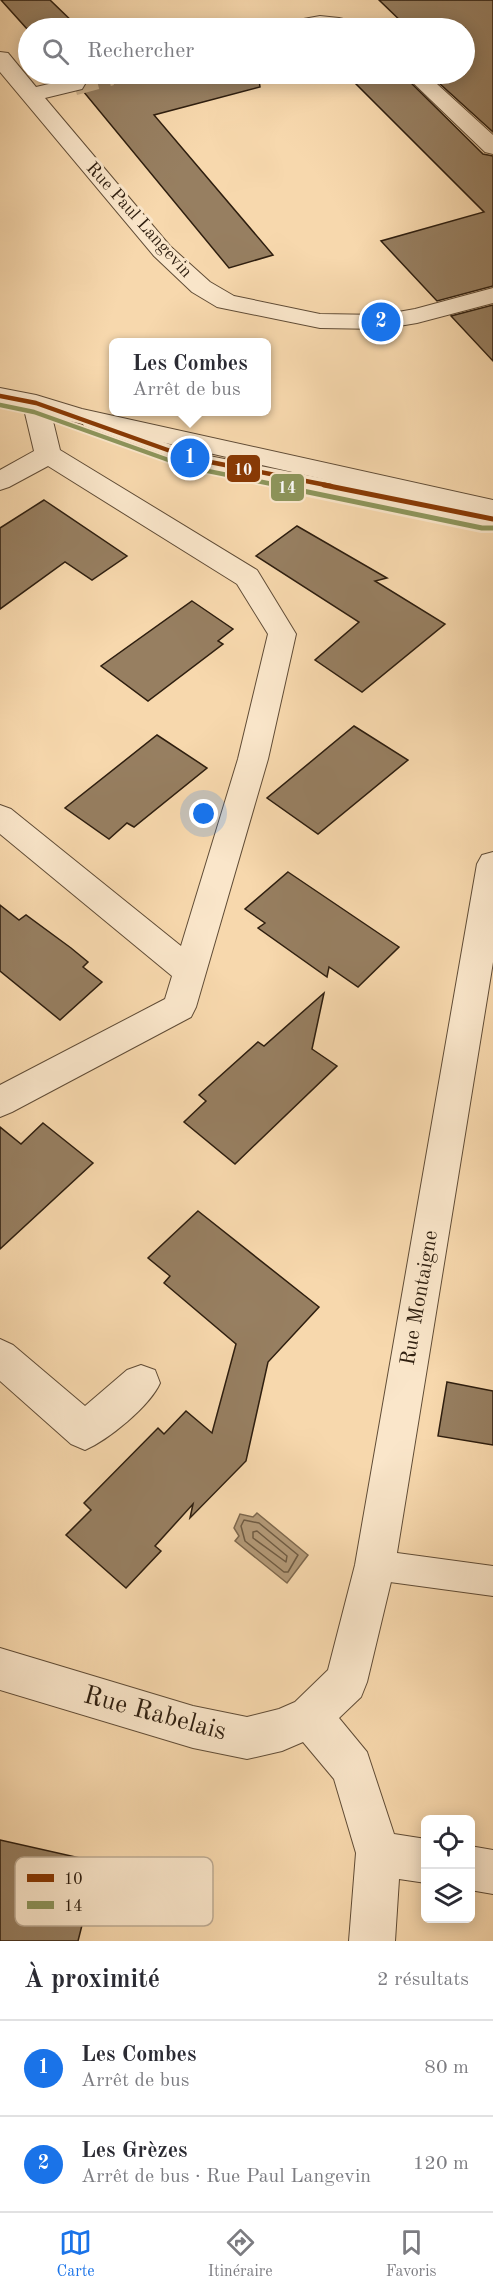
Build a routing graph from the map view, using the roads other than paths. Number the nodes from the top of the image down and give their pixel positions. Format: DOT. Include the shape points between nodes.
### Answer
graph roads {
  1 [pos="0,58"];
  2 [pos="18,79"];
  3 [pos="22,84"];
  4 [pos="74,84"];
  5 [pos="425,84"];
  6 [pos="31,95"];
  7 [pos="493,147"];
  8 [pos="493,295"];
  9 [pos="0,396"];
  10 [pos="36,403"];
  11 [pos="77,417"];
  12 [pos="48,454"];
  13 [pos="0,481"];
  14 [pos="493,508"];
  15 [pos="493,519"];
  16 [pos="0,817"];
  17 [pos="493,864"];
  18 [pos="188,971"];
  19 [pos="0,1102"];
  20 [pos="0,1357"];
  21 [pos="141,1383"];
  22 [pos="375,1565"];
  23 [pos="493,1581"];
  24 [pos="0,1669"];
  25 [pos="310,1717"];
  26 [pos="378,1852"];
  27 [pos="421,1860"];
  28 [pos="475,1869"];
  29 [pos="493,1872"];
  30 [pos="372,1941"];
  1 -- 2 [label="street, Rue Paul Langevin"];
  3 -- 6 [label="street, Rue Paul Langevin"];
  4 -- 6 [label="street"];
  5 -- 7 [label="street"];
  6 -- 8 [label="street, Rue Paul Langevin" via="162,251 201,287 226,302 320,321 381,322"];
  9 -- 10 [label="street"];
  10 -- 11 [label="street"];
  10 -- 12 [label="street"];
  11 -- 14 [label="street"];
  11 -- 15 [label="lane" via="190,458"];
  12 -- 13 [label="street"];
  12 -- 18 [label="street" via="247,577 282,634 253,759"];
  16 -- 18 [label="street"];
  17 -- 22 [label="street, Rue Montaigne"];
  18 -- 19 [label="street" via="179,1007"];
  20 -- 21 [label="street" via="85,1431"];
  22 -- 23 [label="lane"];
  22 -- 25 [label="street, Rue Montaigne" via="346,1682"];
  24 -- 25 [label="street, Rue Rabelais" via="193,1727 247,1738 282,1730"];
  25 -- 26 [label="street" via="352,1767"];
  26 -- 27 [label="street"];
  26 -- 30 [label="street"];
  28 -- 29 [label="street"];
}
